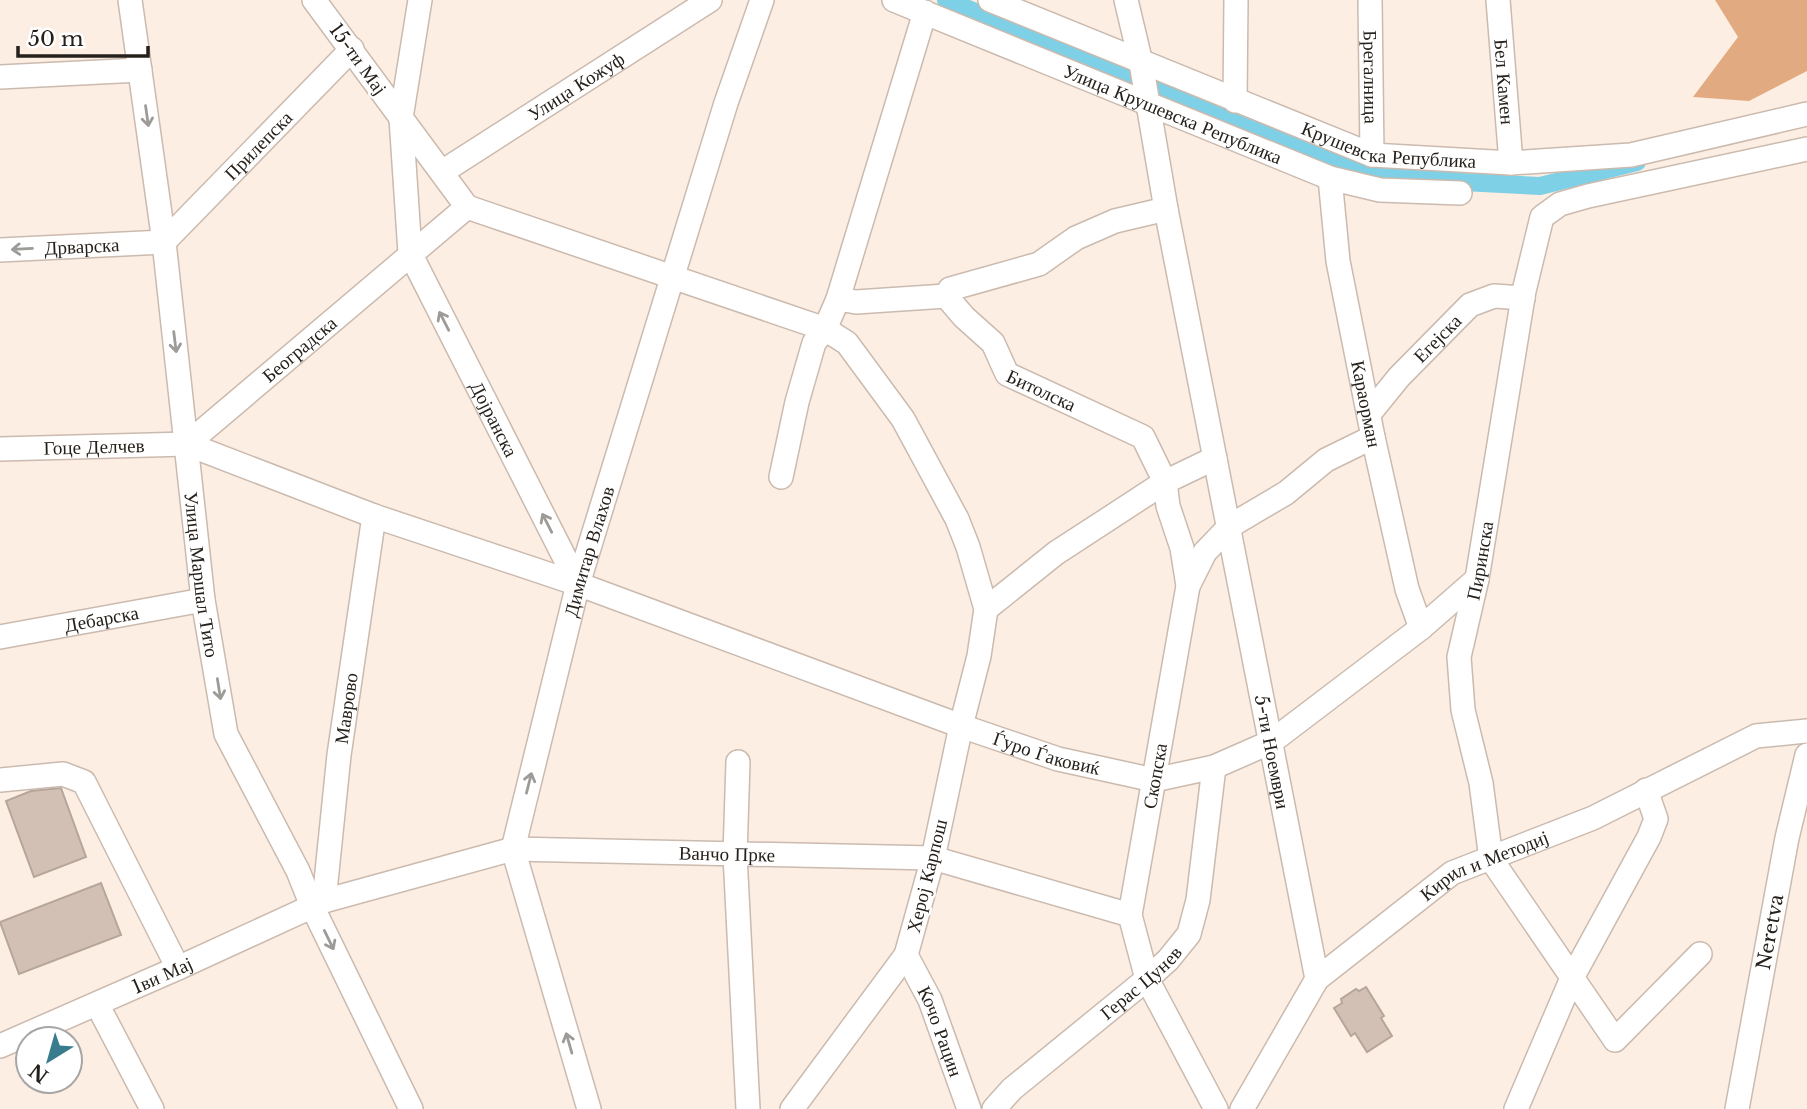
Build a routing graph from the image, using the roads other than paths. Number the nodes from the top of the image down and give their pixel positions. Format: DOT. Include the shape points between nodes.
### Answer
graph roads {
  1 [pos="131,0"];
  2 [pos="314,0"];
  3 [pos="420,0"];
  4 [pos="710,0"];
  5 [pos="762,0"];
  6 [pos="894,0"];
  7 [pos="990,0"];
  8 [pos="1126,0"];
  9 [pos="1236,0"];
  10 [pos="1370,0"];
  11 [pos="1498,0"];
  12 [pos="925,12"];
  13 [pos="352,49"];
  14 [pos="1141,63"];
  15 [pos="141,70"];
  16 [pos="0,77"];
  17 [pos="1235,101"];
  18 [pos="1148,104"];
  19 [pos="1807,114"];
  20 [pos="401,118"];
  21 [pos="1807,149"];
  22 [pos="1372,155"];
  23 [pos="1631,155"];
  24 [pos="1511,163"];
  25 [pos="442,172"];
  26 [pos="1330,178"];
  27 [pos="1639,184"];
  28 [pos="1460,193"];
  29 [pos="467,206"];
  30 [pos="1166,209"];
  31 [pos="164,242"];
  32 [pos="0,250"];
  33 [pos="410,253"];
  34 [pos="673,278"];
  35 [pos="946,296"];
  36 [pos="1523,298"];
  37 [pos="838,299"];
  38 [pos="825,329"];
  39 [pos="1371,425"];
  40 [pos="187,444"];
  41 [pos="0,449"];
  42 [pos="1215,458"];
  43 [pos="781,477"];
  44 [pos="1165,482"];
  45 [pos="374,516"];
  46 [pos="1230,526"];
  47 [pos="1477,579"];
  48 [pos="578,584"];
  49 [pos="1188,586"];
  50 [pos="203,600"];
  51 [pos="986,609"];
  52 [pos="1421,628"];
  53 [pos="0,637"];
  54 [pos="961,726"];
  55 [pos="1807,731"];
  56 [pos="1271,742"];
  57 [pos="1807,755"];
  58 [pos="738,762"];
  59 [pos="1214,767"];
  60 [pos="0,779"];
  61 [pos="1154,780"];
  62 [pos="1646,790"];
  63 [pos="513,849"];
  64 [pos="735,855"];
  65 [pos="933,858"];
  66 [pos="1491,859"];
  67 [pos="318,903"];
  68 [pos="1130,915"];
  69 [pos="1699,954"];
  70 [pos="906,955"];
  71 [pos="178,968"];
  72 [pos="1572,978"];
  73 [pos="1147,979"];
  74 [pos="1317,979"];
  75 [pos="97,1004"];
  76 [pos="0,1046"];
  77 [pos="406,1108"];
  78 [pos="152,1109"];
  79 [pos="589,1109"];
  80 [pos="748,1109"];
  81 [pos="792,1109"];
  82 [pos="969,1109"];
  83 [pos="993,1109"];
  84 [pos="1216,1109"];
  85 [pos="1242,1109"];
  86 [pos="1516,1109"];
  87 [pos="1737,1109"];
  1 -- 15 [label="street, Улица Маршал Тито"];
  2 -- 13 [label="street, 15-ти Мај"];
  3 -- 20 [label="street"];
  4 -- 25 [label="street, Улица Кожуф"];
  5 -- 34 [label="street, Димитар Влахов"];
  6 -- 12 [label="street, Улица Крушевска Република"];
  7 -- 14 [label="street, Крушевска Република"];
  8 -- 14 [label="street"];
  9 -- 17 [label="street"];
  10 -- 22 [label="street, Брегалница"];
  11 -- 24 [label="street, Бел Камен"];
  12 -- 18 [label="street, Улица Крушевска Република"];
  12 -- 37 [label="street"];
  13 -- 20 [label="street, 15-ти Мај"];
  13 -- 31 [label="street, Прилепска"];
  14 -- 17 [label="street, Крушевска Република"];
  14 -- 18 [label="street"];
  15 -- 16 [label="street"];
  15 -- 31 [label="street, Улица Маршал Тито, one-way"];
  17 -- 22 [label="street, Крушевска Република"];
  18 -- 26 [label="street, Улица Крушевска Република"];
  18 -- 30 [label="street"];
  19 -- 23 [label="street, Крушевска Република"];
  20 -- 25 [label="street, 15-ти Мај"];
  20 -- 33 [label="street"];
  21 -- 27 [label="street"];
  22 -- 24 [label="street, Крушевска Република"];
  23 -- 24 [label="street, Крушевска Република"];
  23 -- 27 [label="street"];
  25 -- 29 [label="street, 15-ти Мај"];
  26 -- 28 [label="street, Улица Крушевска Република" via="1380,190"];
  26 -- 39 [label="street, Караорман" via="1338,261"];
  27 -- 36 [label="street, Пиринска" via="1560,204 1542,217"];
  29 -- 33 [label="street, Београдска"];
  29 -- 34 [label="street"];
  30 -- 35 [label="street" via="1115,221 1076,238 1039,264 950,289"];
  30 -- 42 [label="street"];
  31 -- 32 [label="street, Дрварска, one-way"];
  31 -- 40 [label="street, Улица Маршал Тито, one-way"];
  33 -- 40 [label="street, Београдска"];
  48 -- 33 [label="street, Дојранска, one-way"];
  34 -- 38 [label="street"];
  34 -- 48 [label="street, Димитар Влахов"];
  35 -- 37 [label="street"];
  35 -- 44 [label="street, Битолска" via="993,343 1007,374 1143,437"];
  36 -- 39 [label="street, Егејска" via="1494,296 1470,305 1399,377"];
  36 -- 47 [label="street, Пиринска"];
  37 -- 38 [label="street"];
  38 -- 43 [label="street" via="808,363"];
  38 -- 51 [label="street" via="847,343 903,419 957,519"];
  39 -- 46 [label="street, Егејска" via="1286,493"];
  39 -- 52 [label="street, Караорман"];
  40 -- 41 [label="street, Гоце Делчев"];
  40 -- 45 [label="street, Ѓуро Ѓаковиќ"];
  40 -- 50 [label="street, Улица Маршал Тито"];
  42 -- 44 [label="street"];
  42 -- 46 [label="street"];
  44 -- 49 [label="street, Скопска"];
  44 -- 51 [label="street" via="1056,553"];
  45 -- 48 [label="street, Ѓуро Ѓаковиќ"];
  45 -- 67 [label="street, Маврово"];
  46 -- 49 [label="street, Егејска" via="1205,552"];
  46 -- 56 [label="street, 5-ти Ноември"];
  47 -- 52 [label="street, Ѓуро Ѓаковиќ"];
  47 -- 66 [label="street, Пиринска" via="1459,657 1463,710 1481,783"];
  48 -- 54 [label="street, Ѓуро Ѓаковиќ"];
  63 -- 48 [label="street, Димитар Влахов, one-way"];
  49 -- 61 [label="street, Скопска"];
  50 -- 53 [label="street, Дебарска"];
  50 -- 67 [label="street, Улица Маршал Тито, one-way" via="226,734"];
  51 -- 54 [label="street, Херој Карпош"];
  52 -- 56 [label="street, Ѓуро Ѓаковиќ"];
  54 -- 61 [label="street, Ѓуро Ѓаковиќ" via="1058,759"];
  54 -- 65 [label="street, Херој Карпош"];
  55 -- 62 [label="street, Кирил и Методиј" via="1756,736"];
  56 -- 59 [label="street, Ѓуро Ѓаковиќ"];
  56 -- 74 [label="street, 5-ти Ноември"];
  57 -- 87 [label="street, Neretva" via="1787,838"];
  58 -- 64 [label="street"];
  59 -- 61 [label="street, Ѓуро Ѓаковиќ"];
  59 -- 73 [label="street, Герас Цунев" via="1198,900 1189,933"];
  60 -- 71 [label="street" via="63,774 83,782"];
  61 -- 68 [label="street, Скопска"];
  62 -- 66 [label="street, Кирил и Методиј" via="1593,818"];
  62 -- 72 [label="street" via="1656,819"];
  63 -- 64 [label="street, Ванчо Прке"];
  63 -- 67 [label="street, Ванчо Прке"];
  79 -- 63 [label="street, one-way"];
  64 -- 65 [label="street, Ванчо Прке"];
  64 -- 80 [label="street"];
  65 -- 68 [label="street, Ванчо Прке"];
  65 -- 70 [label="street, Херој Карпош"];
  66 -- 72 [label="street, Пиринска"];
  66 -- 74 [label="street, Кирил и Методиј" via="1452,873"];
  67 -- 71 [label="street, 1ви Мај"];
  67 -- 77 [label="street, Улица Маршал Тито, one-way"];
  68 -- 73 [label="street, Скопска"];
  69 -- 72 [label="street, Пиринска" via="1615,1040"];
  70 -- 81 [label="street, Херој Карпош"];
  70 -- 82 [label="street, Кочо Рацин" via="930,1000"];
  71 -- 75 [label="street, 1ви Мај"];
  72 -- 86 [label="street"];
  73 -- 83 [label="street, Герас Цунев"];
  73 -- 84 [label="street, Скопска"];
  74 -- 85 [label="street, Кирил и Методиј"];
  75 -- 76 [label="street, 1ви Мај"];
  75 -- 78 [label="street"];
}
